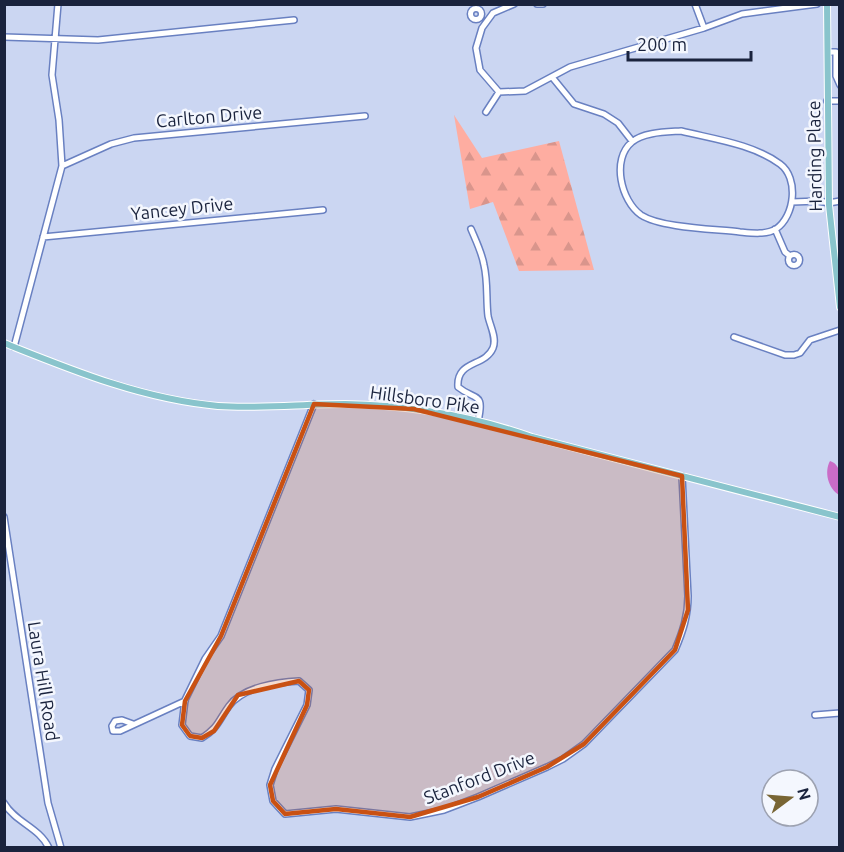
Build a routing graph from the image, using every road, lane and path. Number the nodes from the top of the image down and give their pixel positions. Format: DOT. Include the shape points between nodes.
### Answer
graph roads {
  1 [pos="58,4"];
  2 [pos="514,4"];
  3 [pos="537,4"];
  4 [pos="543,4"];
  5 [pos="695,4"];
  6 [pos="817,4"];
  7 [pos="827,4"];
  8 [pos="783,6"];
  9 [pos="481,17"];
  10 [pos="294,20"];
  11 [pos="486,22"];
  12 [pos="704,28"];
  13 [pos="4,37"];
  14 [pos="55,38"];
  15 [pos="828,52"];
  16 [pos="552,77"];
  17 [pos="840,85"];
  18 [pos="827,86"];
  19 [pos="499,92"];
  20 [pos="827,101"];
  21 [pos="840,101"];
  22 [pos="486,112"];
  23 [pos="365,116"];
  24 [pos="632,141"];
  25 [pos="62,166"];
  26 [pos="840,201"];
  27 [pos="792,202"];
  28 [pos="829,203"];
  29 [pos="323,210"];
  30 [pos="471,229"];
  31 [pos="775,229"];
  32 [pos="43,237"];
  33 [pos="790,256"];
  34 [pos="840,307"];
  35 [pos="840,330"];
  36 [pos="734,337"];
  37 [pos="4,343"];
  38 [pos="14,347"];
  39 [pos="315,404"];
  40 [pos="478,422"];
  41 [pos="682,476"];
  42 [pos="4,517"];
  43 [pos="840,517"];
  44 [pos="185,701"];
  45 [pos="840,713"];
  46 [pos="815,715"];
  47 [pos="134,724"];
  48 [pos="4,803"];
  49 [pos="49,848"];
  50 [pos="61,848"];
  1 -- 14 [label="street"];
  2 -- 11 [label="street" via="493,13"];
  3 -- 4 [label="street"];
  5 -- 12 [label="street"];
  6 -- 8 [label="street"];
  7 -- 15 [label="main road, Harding Place"];
  8 -- 12 [label="street" via="742,14"];
  9 -- 11 [label="street"];
  10 -- 14 [label="street" via="98,40"];
  11 -- 19 [label="street" via="476,48 480,70"];
  12 -- 16 [label="street" via="570,66"];
  13 -- 14 [label="street"];
  14 -- 25 [label="street" via="52,75"];
  15 -- 17 [label="street" via="836,52"];
  15 -- 18 [label="main road, Harding Place"];
  16 -- 19 [label="street" via="525,91"];
  16 -- 24 [label="street" via="574,104 618,123"];
  17 -- 18 [label="street"];
  18 -- 20 [label="main road, Harding Place"];
  19 -- 22 [label="street"];
  20 -- 21 [label="street"];
  20 -- 28 [label="main road, Harding Place"];
  23 -- 25 [label="street, Carlton Drive" via="134,138"];
  24 -- 27 [label="street" via="654,133 681,131 763,152 783,166 791,182"];
  24 -- 31 [label="street" via="620,169 625,196 640,214 661,222 758,234"];
  25 -- 32 [label="street"];
  26 -- 28 [label="street"];
  27 -- 28 [label="street"];
  27 -- 31 [label="street"];
  28 -- 34 [label="main road, Harding Place"];
  29 -- 32 [label="street, Yancey Drive"];
  30 -- 40 [label="street" via="484,262 494,343 488,356 466,368 457,380 458,387 478,400"];
  31 -- 33 [label="street"];
  32 -- 38 [label="street"];
  35 -- 36 [label="street" via="810,340 794,355"];
  37 -- 38 [label="main road, Hillsboro Pike"];
  38 -- 39 [label="main road, Hillsboro Pike" via="125,388 174,399 241,407"];
  39 -- 40 [label="main road, Hillsboro Pike" via="414,409"];
  39 -- 44 [label="street, Stanford Drive" via="221,636"];
  40 -- 41 [label="main road, Hillsboro Pike"];
  41 -- 43 [label="main road, Hillsboro Pike"];
  41 -- 44 [label="street, Stanford Drive" via="688,610 675,650 584,744 548,767 434,813 401,817 336,808 285,814 273,801 270,784 307,705 309,690 299,681 285,681 238,695 214,731 202,738 190,736 182,725"];
  42 -- 50 [label="street, Laura Hill Road" via="48,803"];
  44 -- 47 [label="street"];
  45 -- 46 [label="street"];
  48 -- 49 [label="street" via="15,817 37,831"];
}
